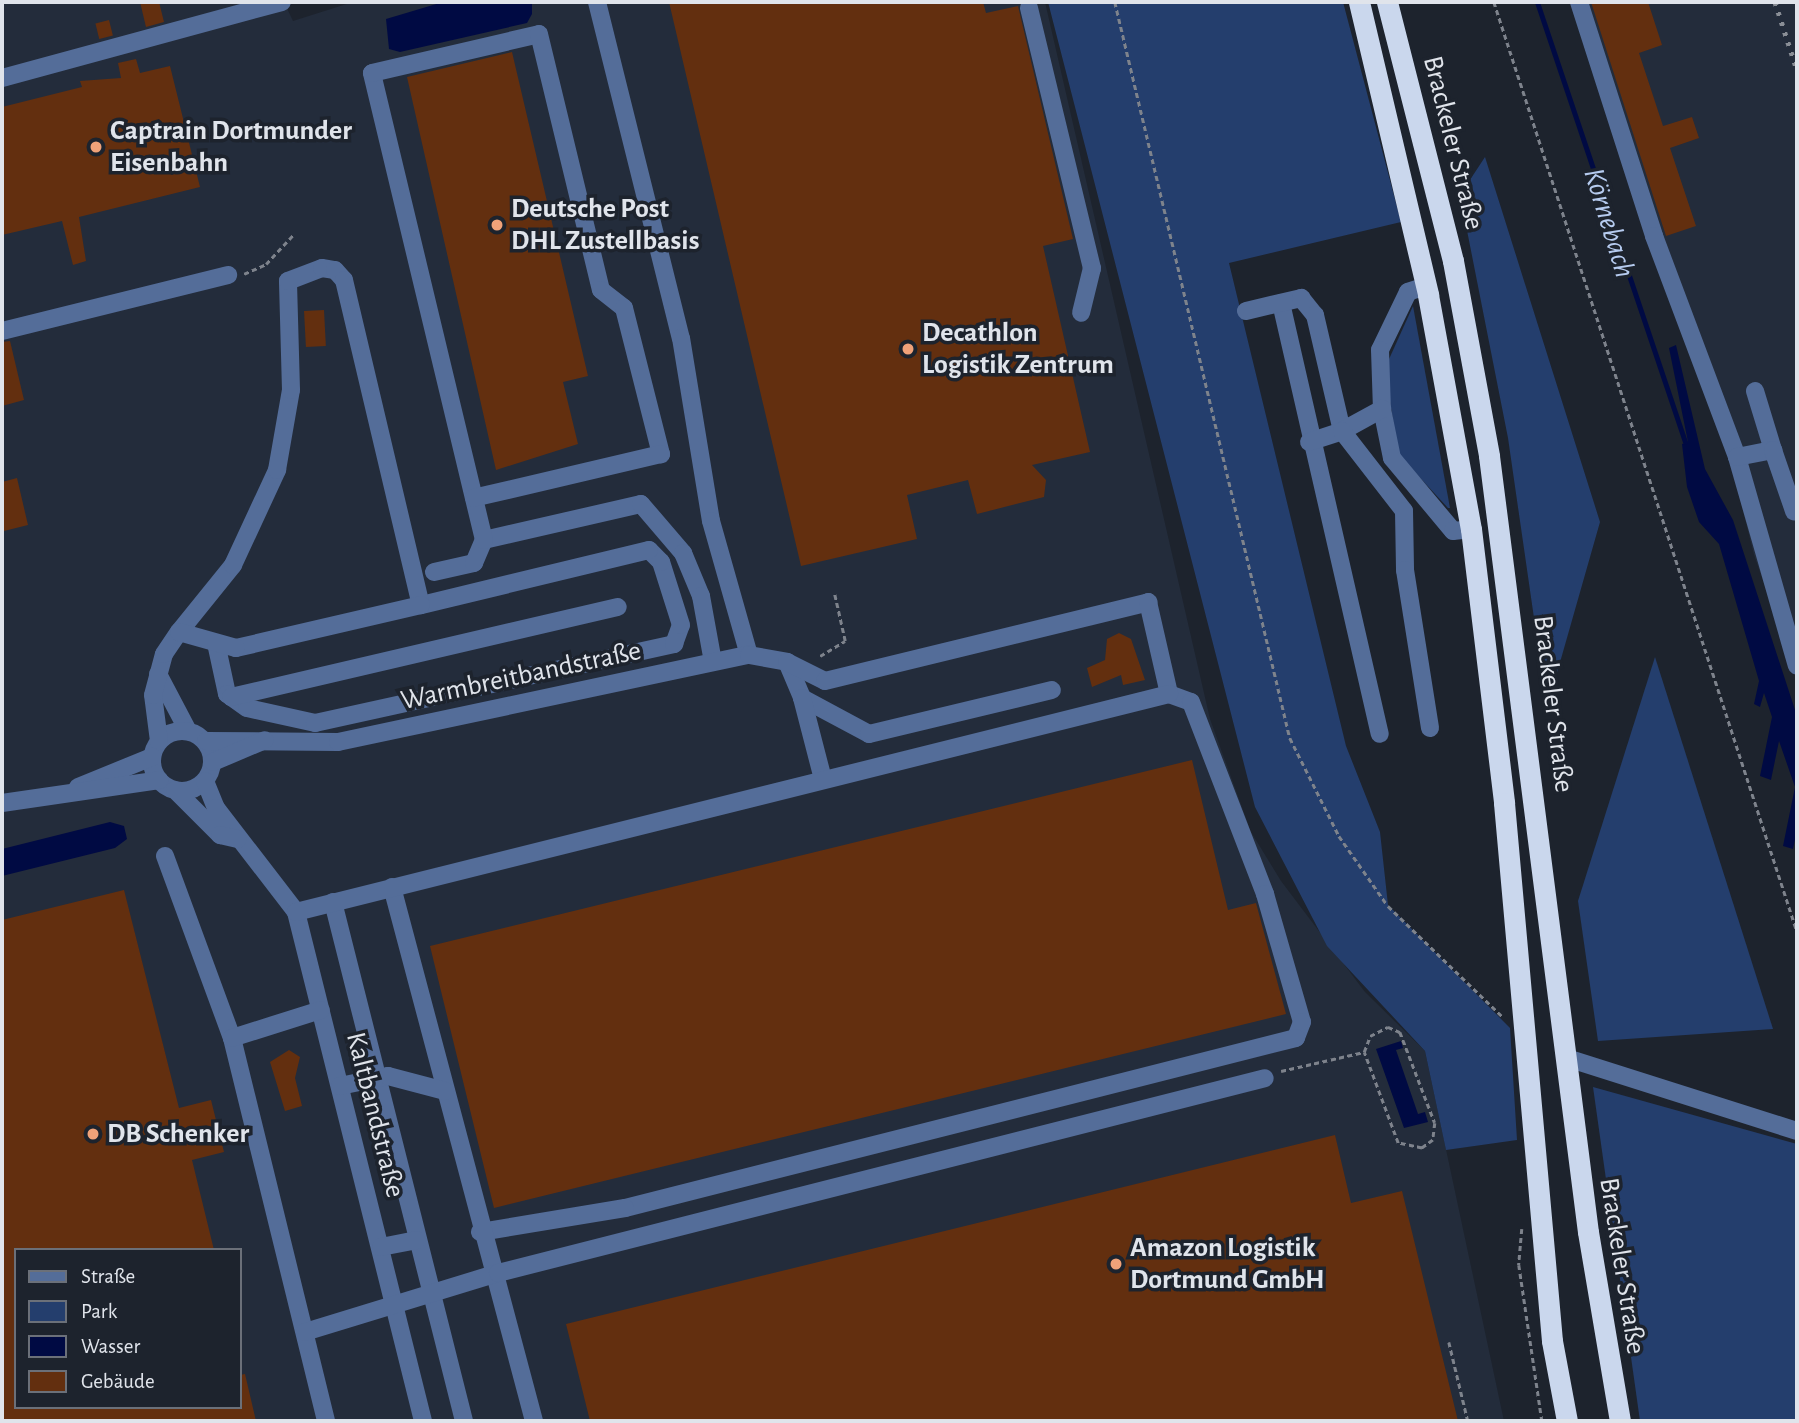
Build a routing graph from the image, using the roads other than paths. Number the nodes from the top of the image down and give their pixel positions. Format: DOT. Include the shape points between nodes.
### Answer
graph roads {
  1 [pos="282,2"];
  2 [pos="597,2"];
  3 [pos="1359,2"];
  4 [pos="1387,2"];
  5 [pos="1579,2"];
  6 [pos="1029,8"];
  7 [pos="227,9"];
  8 [pos="2,78"];
  9 [pos="228,275"];
  10 [pos="1426,286"];
  11 [pos="1281,303"];
  12 [pos="1246,311"];
  13 [pos="1081,313"];
  14 [pos="2,331"];
  15 [pos="1755,391"];
  16 [pos="1382,409"];
  17 [pos="1342,431"];
  18 [pos="1309,442"];
  19 [pos="1773,450"];
  20 [pos="1737,457"];
  21 [pos="474,498"];
  22 [pos="1794,511"];
  23 [pos="1471,529"];
  24 [pos="484,540"];
  25 [pos="434,572"];
  26 [pos="421,605"];
  27 [pos="618,607"];
  28 [pos="178,632"];
  29 [pos="216,643"];
  30 [pos="674,643"];
  31 [pos="748,656"];
  32 [pos="713,662"];
  33 [pos="787,663"];
  34 [pos="1797,666"];
  35 [pos="680,669"];
  36 [pos="158,674"];
  37 [pos="1052,690"];
  38 [pos="1169,694"];
  39 [pos="231,697"];
  40 [pos="802,698"];
  41 [pos="1430,728"];
  42 [pos="188,731"];
  43 [pos="1380,734"];
  44 [pos="265,740"];
  45 [pos="206,741"];
  46 [pos="156,749"];
  47 [pos="213,762"];
  48 [pos="823,779"];
  49 [pos="159,780"];
  50 [pos="205,781"];
  51 [pos="78,787"];
  52 [pos="175,790"];
  53 [pos="2,803"];
  54 [pos="239,839"];
  55 [pos="166,856"];
  56 [pos="392,887"];
  57 [pos="333,902"];
  58 [pos="296,912"];
  59 [pos="321,1010"];
  60 [pos="232,1038"];
  61 [pos="1567,1058"];
  62 [pos="377,1078"];
  63 [pos="1265,1078"];
  64 [pos="340,1086"];
  65 [pos="445,1091"];
  66 [pos="1797,1131"];
  67 [pos="480,1232"];
  68 [pos="416,1240"];
  69 [pos="381,1247"];
  70 [pos="498,1273"];
  71 [pos="432,1293"];
  72 [pos="394,1303"];
  73 [pos="305,1332"];
  74 [pos="326,1421"];
  75 [pos="422,1421"];
  76 [pos="464,1421"];
  77 [pos="534,1421"];
  78 [pos="1567,1421"];
  79 [pos="1620,1421"];
  1 -- 7 [label="street"];
  2 -- 31 [label="street" via="681,338 711,521"];
  3 -- 10 [label="highway, Brackeler Straße"];
  4 -- 61 [label="highway, Brackeler Straße" via="1453,261 1489,456"];
  5 -- 20 [label="street" via="1654,236"];
  6 -- 13 [label="street" via="1092,268"];
  7 -- 8 [label="street"];
  9 -- 14 [label="street"];
  10 -- 16 [label="street" via="1408,292 1380,351"];
  10 -- 23 [label="highway, Brackeler Straße"];
  11 -- 12 [label="street"];
  11 -- 17 [label="street" via="1301,298 1315,315"];
  11 -- 18 [label="street"];
  15 -- 19 [label="street"];
  16 -- 17 [label="street"];
  16 -- 23 [label="street" via="1391,458 1453,531"];
  17 -- 18 [label="street"];
  17 -- 41 [label="street" via="1404,510 1405,570"];
  18 -- 43 [label="street"];
  19 -- 20 [label="street"];
  19 -- 22 [label="street"];
  20 -- 34 [label="street"];
  21 -- 21 [label="street" via="661,454 624,308 601,290 539,34 372,73"];
  21 -- 24 [label="street"];
  23 -- 78 [label="highway, Brackeler Straße" via="1504,803 1550,1328"];
  24 -- 25 [label="street" via="474,563"];
  24 -- 32 [label="street" via="640,504 683,553 701,596"];
  26 -- 28 [label="street" via="344,280 322,268 288,281 287,425 260,515 233,565"];
  26 -- 29 [label="street" via="236,649"];
  26 -- 30 [label="street" via="649,550 662,562 676,597 681,625"];
  27 -- 39 [label="street"];
  28 -- 29 [label="street"];
  28 -- 36 [label="street"];
  29 -- 39 [label="street" via="220,682"];
  30 -- 35 [label="street"];
  30 -- 39 [label="street" via="315,723 247,708"];
  31 -- 32 [label="street, Warmbreitbandstraße"];
  31 -- 33 [label="street, Warmbreitbandstraße"];
  32 -- 35 [label="street, Warmbreitbandstraße"];
  33 -- 38 [label="street, Warmbreitbandstraße" via="825,681 1148,602"];
  33 -- 40 [label="street"];
  35 -- 44 [label="street, Warmbreitbandstraße" via="338,742"];
  36 -- 42 [label="street"];
  36 -- 46 [label="street" via="153,695"];
  37 -- 40 [label="street" via="869,734"];
  38 -- 48 [label="street"];
  38 -- 67 [label="street" via="1191,702 1265,894 1302,1022 1296,1038 625,1208"];
  40 -- 48 [label="street"];
  42 -- 45 [label="street"];
  42 -- 46 [label="street"];
  44 -- 45 [label="street, Warmbreitbandstraße"];
  44 -- 47 [label="street, Warmbreitbandstraße"];
  45 -- 47 [label="street"];
  46 -- 49 [label="street"];
  46 -- 51 [label="street"];
  47 -- 50 [label="street"];
  48 -- 56 [label="street"];
  49 -- 51 [label="street"];
  49 -- 52 [label="street"];
  50 -- 52 [label="street"];
  50 -- 54 [label="street, Kaltbandstraße"];
  51 -- 53 [label="street"];
  52 -- 54 [label="street, Kaltbandstraße" via="220,835"];
  54 -- 58 [label="street, Kaltbandstraße"];
  55 -- 60 [label="street"];
  56 -- 57 [label="street"];
  56 -- 65 [label="street"];
  57 -- 58 [label="street"];
  57 -- 62 [label="street"];
  58 -- 59 [label="street, Kaltbandstraße"];
  59 -- 60 [label="street"];
  59 -- 64 [label="street, Kaltbandstraße"];
  60 -- 73 [label="street"];
  61 -- 66 [label="street"];
  61 -- 79 [label="highway, Brackeler Straße"];
  62 -- 64 [label="street"];
  62 -- 65 [label="street"];
  62 -- 68 [label="street"];
  63 -- 70 [label="street"];
  64 -- 69 [label="street, Kaltbandstraße"];
  65 -- 67 [label="street"];
  67 -- 70 [label="street"];
  68 -- 69 [label="street"];
  68 -- 71 [label="street"];
  69 -- 72 [label="street, Kaltbandstraße"];
  70 -- 71 [label="street"];
  70 -- 77 [label="street"];
  71 -- 72 [label="street"];
  71 -- 76 [label="street"];
  72 -- 73 [label="street"];
  72 -- 75 [label="street, Kaltbandstraße"];
  73 -- 74 [label="street"];
}
